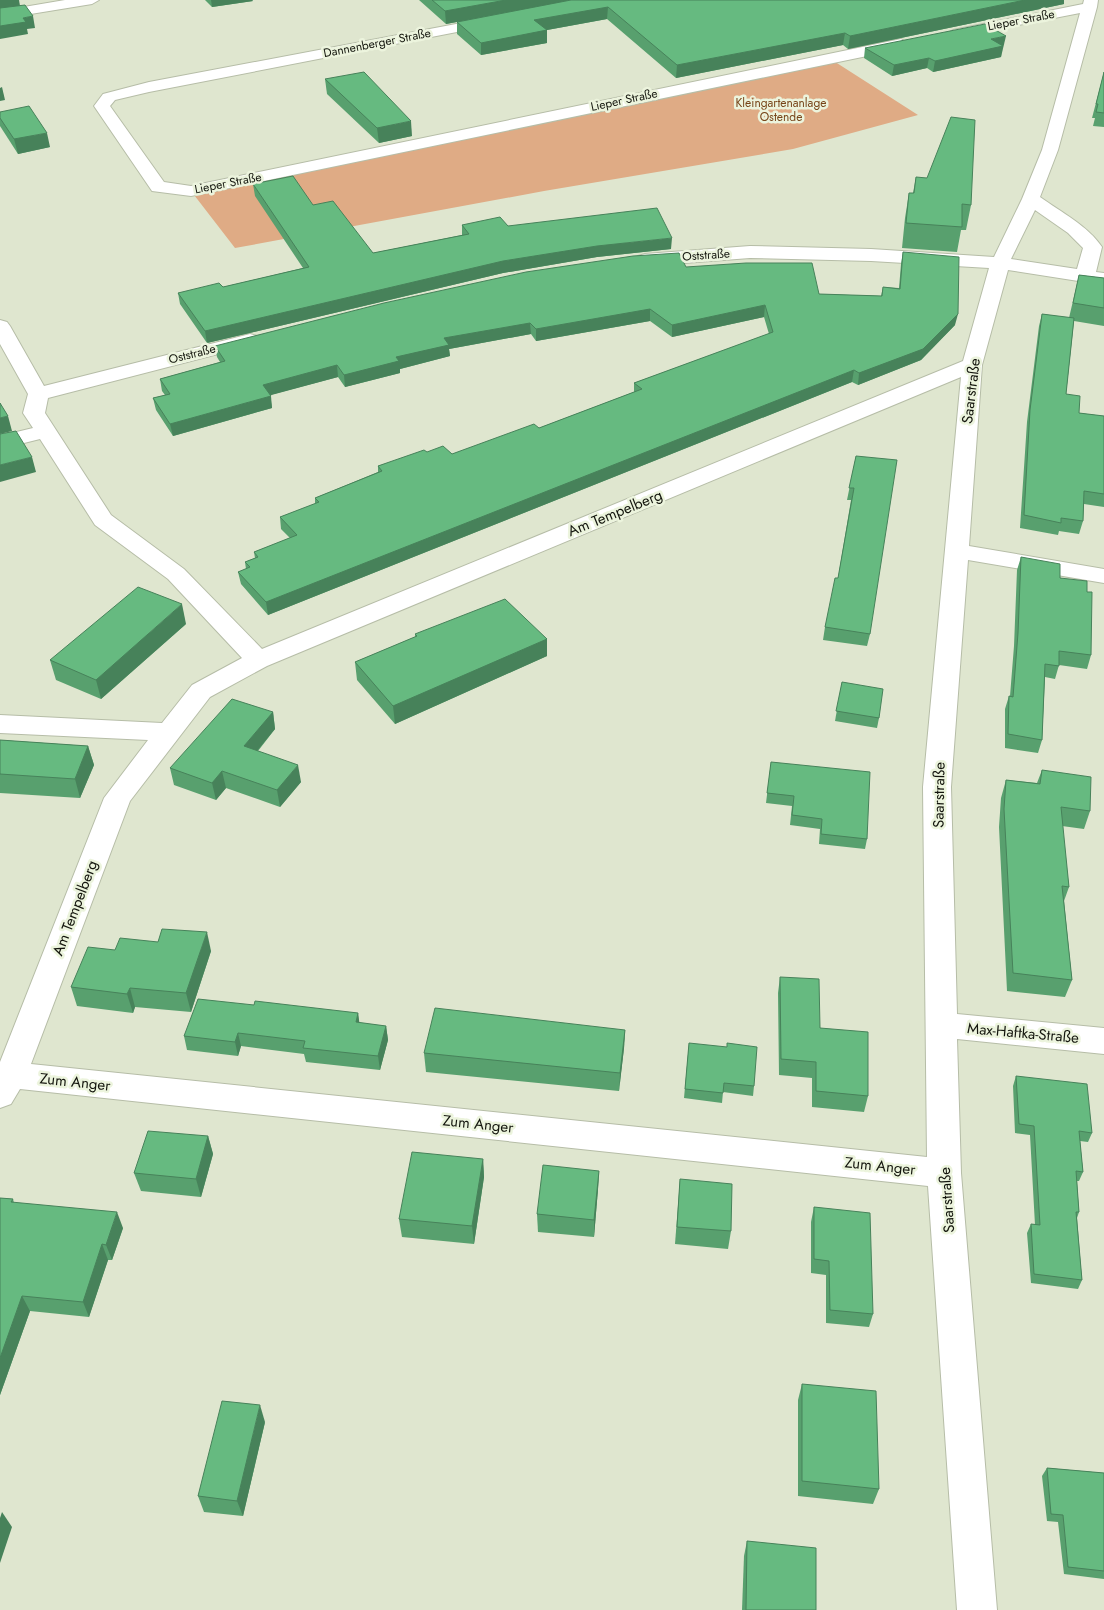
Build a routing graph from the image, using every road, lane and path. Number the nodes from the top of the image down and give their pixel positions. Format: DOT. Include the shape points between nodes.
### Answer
graph roads {
  1 [pos="92,0"];
  2 [pos="1090,3"];
  3 [pos="0,16"];
  4 [pos="508,18"];
  5 [pos="935,37"];
  6 [pos="916,41"];
  7 [pos="158,187"];
  8 [pos="1031,199"];
  9 [pos="625,262"];
  10 [pos="1000,263"];
  11 [pos="1085,276"];
  12 [pos="1104,279"];
  13 [pos="1,330"];
  14 [pos="272,334"];
  15 [pos="972,366"];
  16 [pos="38,394"];
  17 [pos="46,431"];
  18 [pos="0,443"];
  19 [pos="956,551"];
  20 [pos="1104,576"];
  21 [pos="258,660"];
  22 [pos="0,724"];
  23 [pos="167,732"];
  24 [pos="941,1025"];
  25 [pos="1104,1041"];
  26 [pos="5,1084"];
  27 [pos="944,1173"];
  28 [pos="977,1610"];
  1 -- 3 [label="street"];
  2 -- 5 [label="street, Lieper Straße"];
  2 -- 8 [label="street, Saarstraße" via="1050,150"];
  4 -- 7 [label="street, Dannenberger Straße" via="109,97 102,106"];
  6 -- 7 [label="street, Lieper Straße" via="191,191"];
  8 -- 10 [label="street, Saarstraße"];
  8 -- 11 [label="street" via="1074,229 1093,247"];
  9 -- 10 [label="street, Oststraße" via="750,252"];
  10 -- 11 [label="street, Oststraße"];
  10 -- 15 [label="street, Saarstraße"];
  11 -- 12 [label="street, Oststraße"];
  13 -- 16 [label="street"];
  14 -- 16 [label="street, Oststraße"];
  15 -- 19 [label="street, Saarstraße"];
  15 -- 21 [label="street, Am Tempelberg"];
  16 -- 17 [label="street" via="34,413"];
  17 -- 18 [label="street"];
  17 -- 21 [label="street" via="103,520 176,574"];
  19 -- 20 [label="street"];
  19 -- 24 [label="street, Saarstraße" via="937,787"];
  21 -- 23 [label="street, Am Tempelberg" via="201,691"];
  22 -- 23 [label="street"];
  23 -- 26 [label="street, Am Tempelberg" via="118,798"];
  24 -- 25 [label="street, Max-Haftka-Straße"];
  24 -- 27 [label="street, Saarstraße"];
  26 -- 27 [label="street, Zum Anger"];
  27 -- 28 [label="street, Saarstraße"];
}
